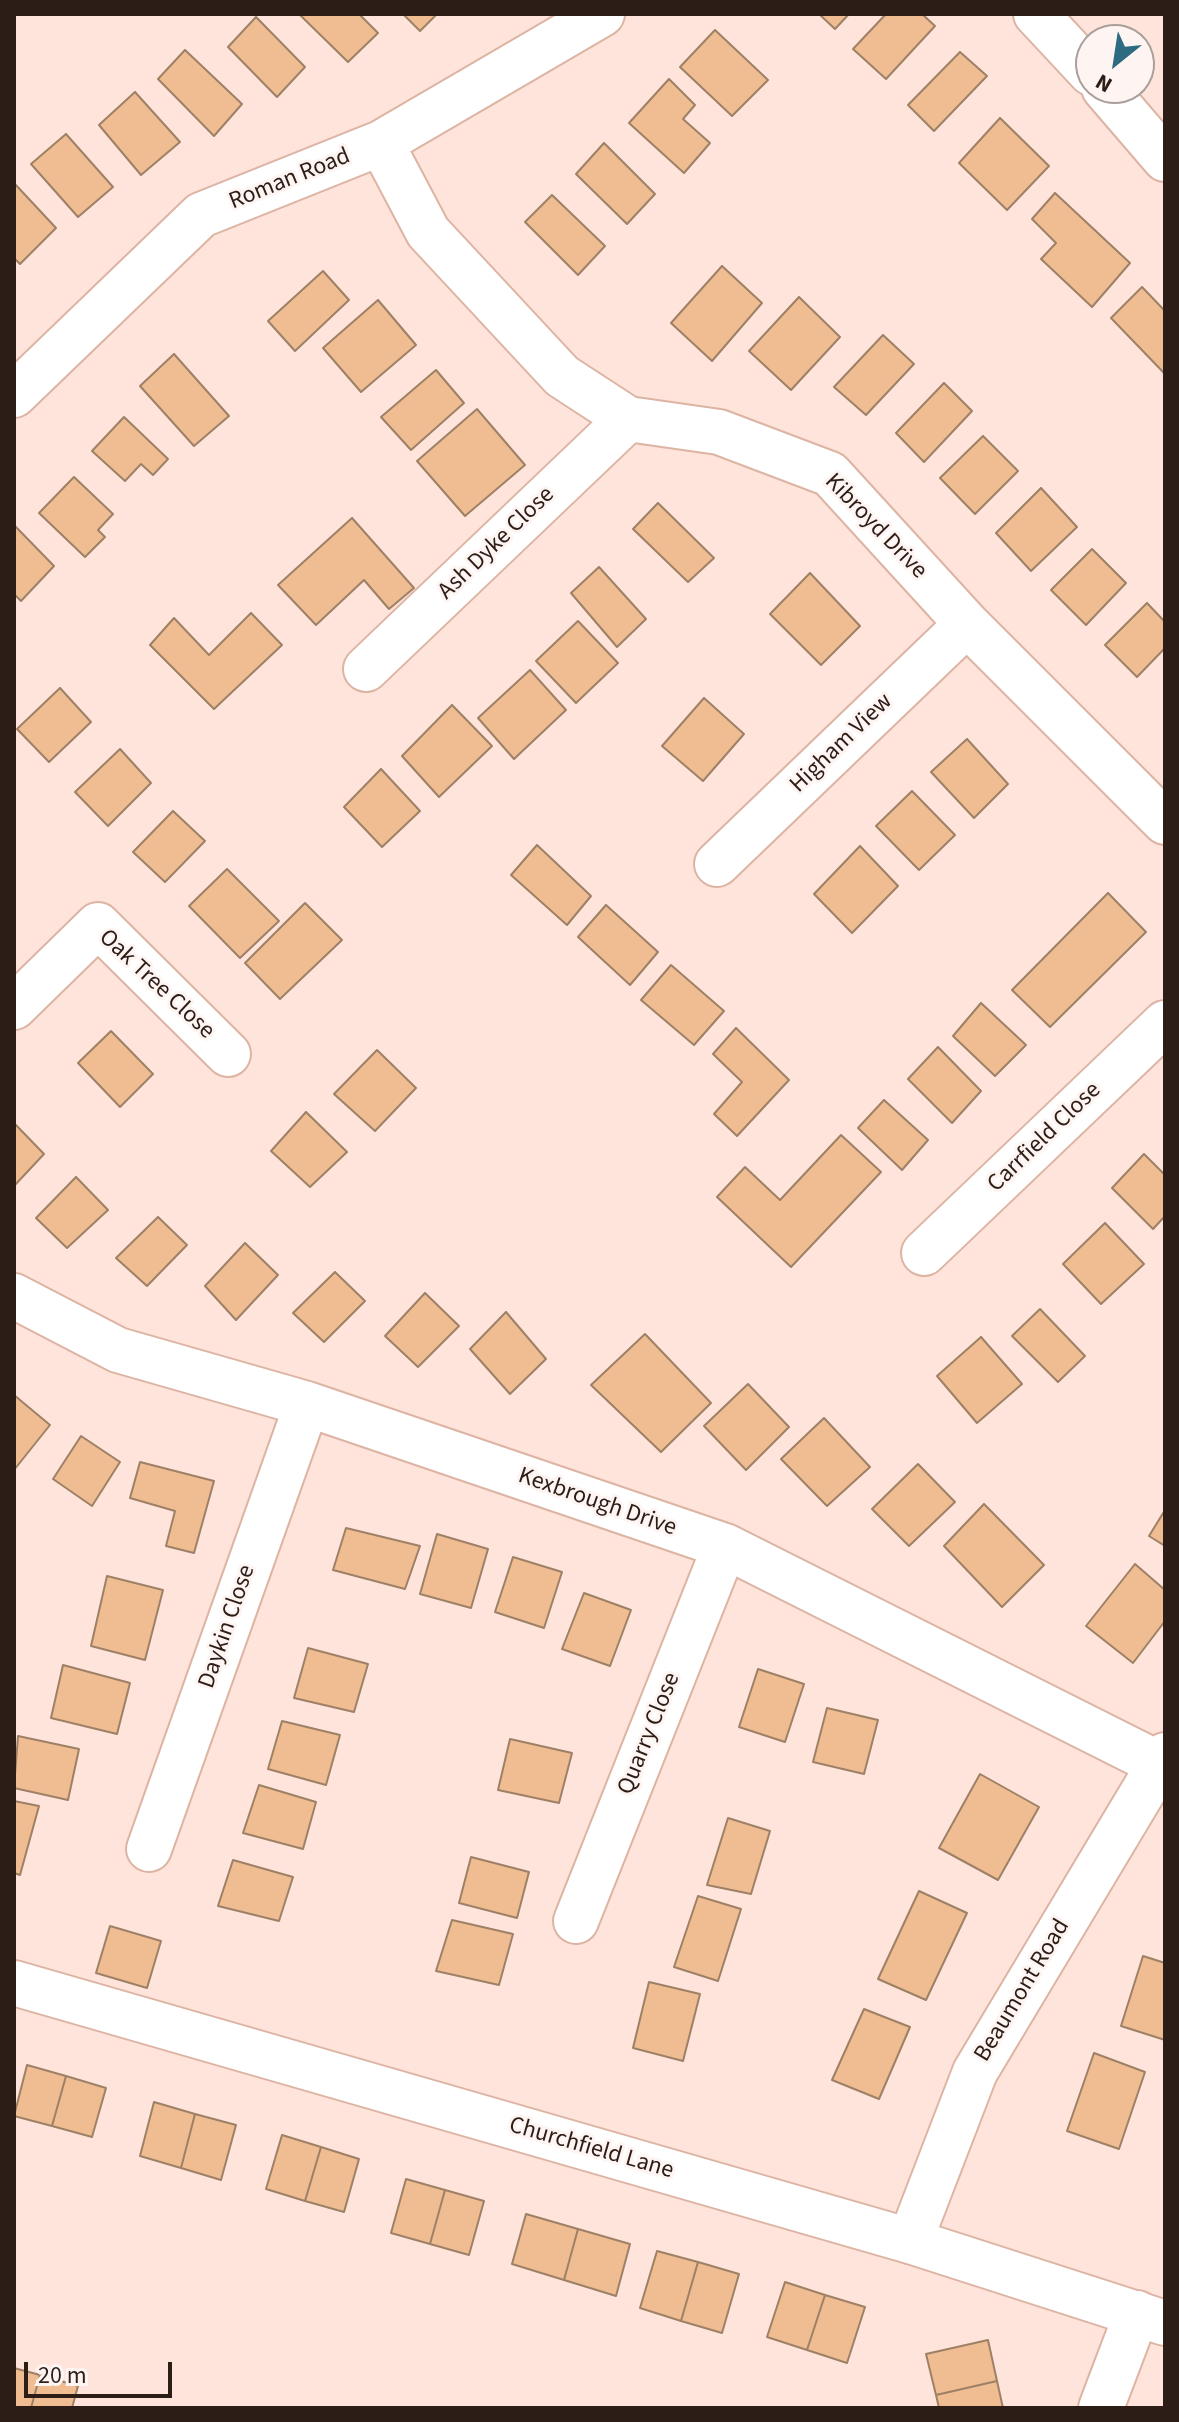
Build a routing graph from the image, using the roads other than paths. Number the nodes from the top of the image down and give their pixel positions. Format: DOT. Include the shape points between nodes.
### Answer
graph roads {
  1 [pos="602,14"];
  2 [pos="1036,14"];
  3 [pos="1075,56"];
  4 [pos="1118,104"];
  5 [pos="381,143"];
  6 [pos="1165,159"];
  7 [pos="14,395"];
  8 [pos="628,419"];
  9 [pos="967,624"];
  10 [pos="366,669"];
  11 [pos="1165,822"];
  12 [pos="717,864"];
  13 [pos="14,1007"];
  14 [pos="1165,1023"];
  15 [pos="228,1054"];
  16 [pos="924,1253"];
  17 [pos="14,1296"];
  18 [pos="307,1404"];
  19 [pos="725,1546"];
  20 [pos="1162,1760"];
  21 [pos="149,1849"];
  22 [pos="576,1921"];
  23 [pos="14,1983"];
  24 [pos="910,2241"];
  25 [pos="1151,2318"];
  26 [pos="1101,2408"];
  1 -- 5 [label="street, Roman Road"];
  2 -- 3 [label="street"];
  4 -- 6 [label="street"];
  5 -- 7 [label="street, Roman Road" via="201,215"];
  5 -- 8 [label="street, Kibroyd Drive" via="428,232 562,376"];
  8 -- 9 [label="street, Kibroyd Drive" via="719,432 830,474"];
  8 -- 10 [label="street, Ash Dyke Close"];
  9 -- 11 [label="street, Kibroyd Drive"];
  9 -- 12 [label="street, Higham View"];
  13 -- 15 [label="street, Oak Tree Close" via="98,925"];
  14 -- 16 [label="street, Carrfield Close"];
  17 -- 18 [label="street, Kexbrough Drive" via="118,1350"];
  18 -- 19 [label="street, Kexbrough Drive"];
  18 -- 21 [label="street, Daykin Close"];
  19 -- 20 [label="street, Kexbrough Drive"];
  19 -- 22 [label="street, Quarry Close"];
  20 -- 24 [label="street, Beaumont Road" via="975,2072"];
  23 -- 24 [label="street, Churchfield Lane"];
  24 -- 25 [label="street, Churchfield Lane"];
  25 -- 26 [label="street"];
}
